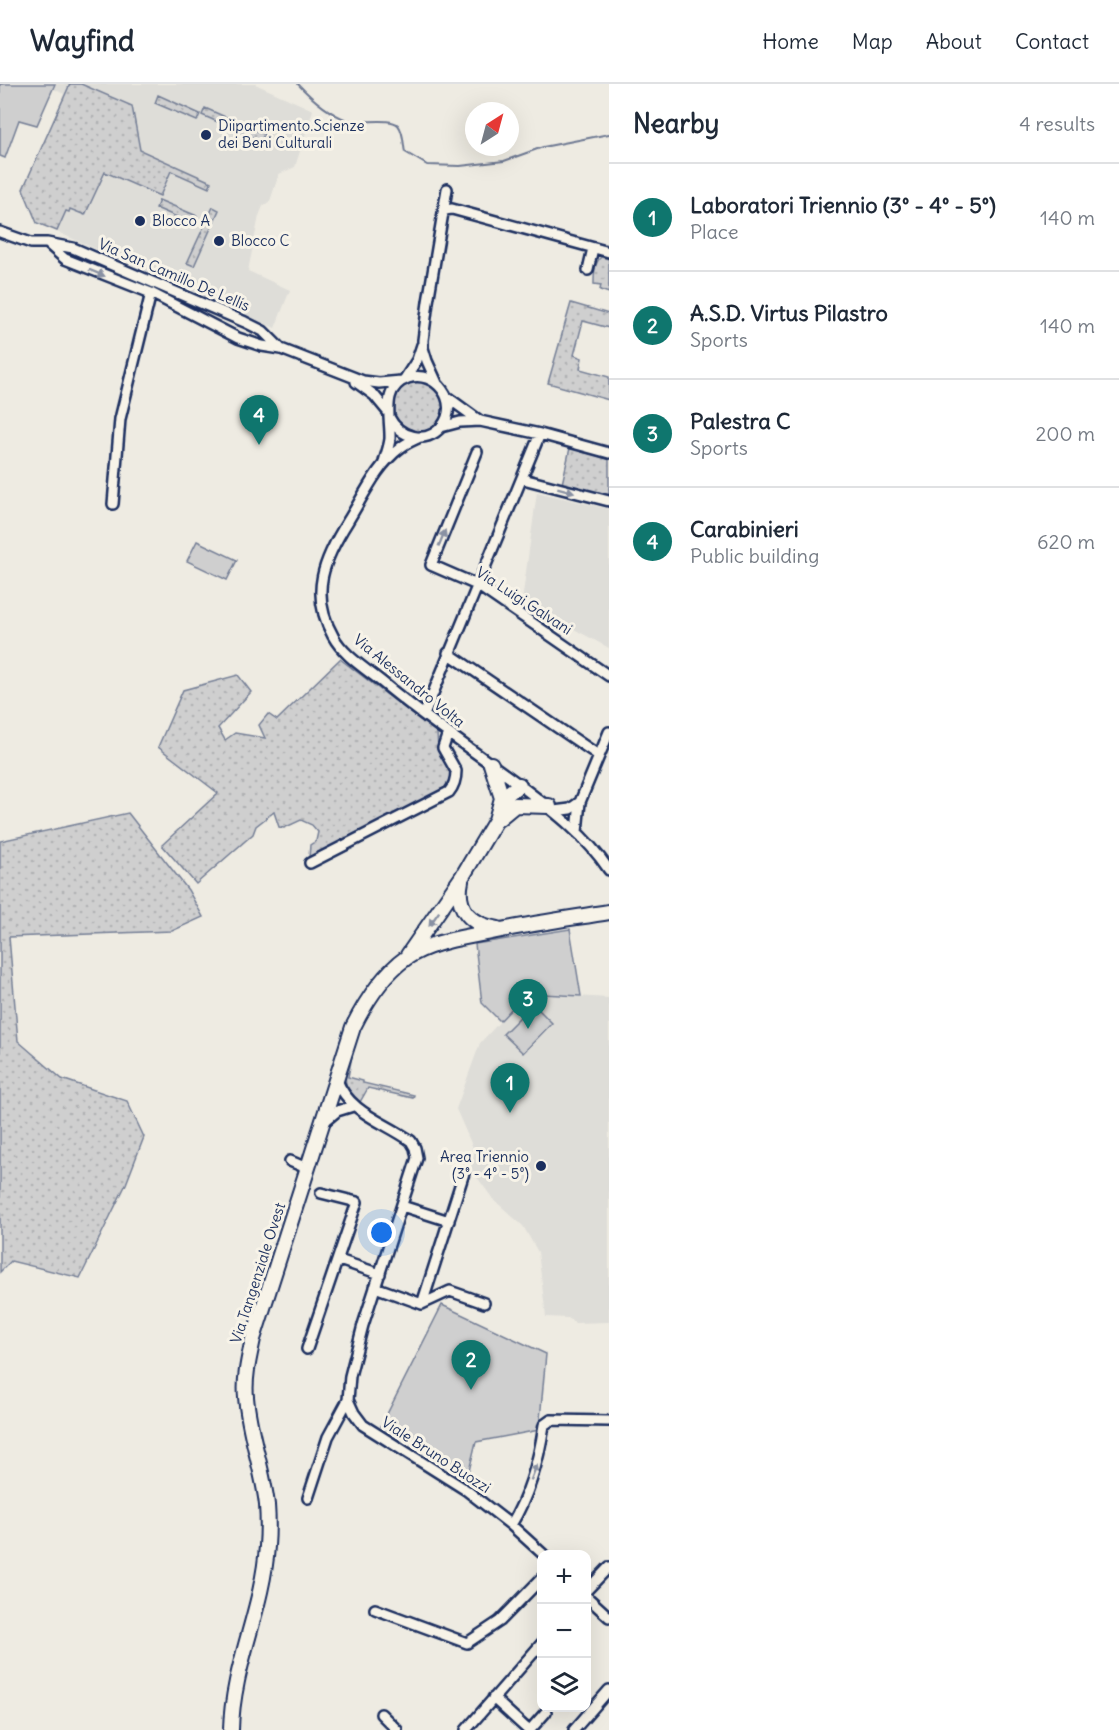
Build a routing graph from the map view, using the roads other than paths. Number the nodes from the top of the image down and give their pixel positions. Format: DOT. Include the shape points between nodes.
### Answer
graph roads {
  1 [pos="447,189"];
  2 [pos="445,210"];
  3 [pos="0,232"];
  4 [pos="47,243"];
  5 [pos="593,248"];
  6 [pos="609,252"];
  7 [pos="588,270"];
  8 [pos="151,293"];
  9 [pos="423,340"];
  10 [pos="281,349"];
  11 [pos="346,376"];
  12 [pos="402,381"];
  13 [pos="438,384"];
  14 [pos="447,397"];
  15 [pos="389,414"];
  16 [pos="480,421"];
  17 [pos="441,427"];
  18 [pos="540,434"];
  19 [pos="420,437"];
  20 [pos="477,453"];
  21 [pos="609,453"];
  22 [pos="382,467"];
  23 [pos="523,479"];
  24 [pos="609,501"];
  25 [pos="113,504"];
  26 [pos="477,585"];
  27 [pos="448,653"];
  28 [pos="609,675"];
  29 [pos="424,715"];
  30 [pos="609,732"];
  31 [pos="448,733"];
  32 [pos="598,755"];
  33 [pos="491,764"];
  34 [pos="519,785"];
  35 [pos="502,798"];
  36 [pos="580,802"];
  37 [pos="516,805"];
  38 [pos="552,809"];
  39 [pos="570,809"];
  40 [pos="496,820"];
  41 [pos="567,823"];
  42 [pos="577,832"];
  43 [pos="310,863"];
  44 [pos="609,870"];
  45 [pos="462,877"];
  46 [pos="609,912"];
  47 [pos="500,930"];
  48 [pos="404,960"];
  49 [pos="336,1078"];
  50 [pos="353,1106"];
  51 [pos="322,1124"];
  52 [pos="290,1161"];
  53 [pos="309,1169"];
  54 [pos="464,1173"];
  55 [pos="321,1193"];
  56 [pos="402,1206"];
  57 [pos="449,1221"];
  58 [pos="339,1260"];
  59 [pos="380,1274"];
  60 [pos="375,1287"];
  61 [pos="484,1303"];
  62 [pos="422,1304"];
  63 [pos="307,1348"];
  64 [pos="348,1400"];
  65 [pos="609,1421"];
  66 [pos="308,1498"];
  67 [pos="512,1525"];
  68 [pos="539,1550"];
  69 [pos="609,1567"];
  70 [pos="537,1583"];
  71 [pos="591,1586"];
  72 [pos="591,1601"];
  73 [pos="375,1609"];
  74 [pos="609,1617"];
  75 [pos="537,1648"];
  76 [pos="609,1690"];
  77 [pos="493,1698"];
  78 [pos="546,1712"];
  79 [pos="381,1714"];
  80 [pos="525,1729"];
  81 [pos="231,1730"];
  82 [pos="397,1730"];
  83 [pos="466,1730"];
  84 [pos="574,1730"];
  1 -- 2 [label="street"];
  2 -- 5 [label="street"];
  2 -- 9 [label="street"];
  3 -- 4 [label="street, Via San Camillo De Lellis" via="32,243"];
  4 -- 8 [label="street, Via San Camillo De Lellis, one-way" via="66,259"];
  4 -- 10 [label="street, Via San Camillo De Lellis" via="73,248 246,322"];
  5 -- 6 [label="street"];
  5 -- 7 [label="street"];
  8 -- 10 [label="street, Via San Camillo De Lellis" via="238,338"];
  8 -- 25 [label="street" via="120,419"];
  9 -- 12 [label="street" via="417,360"];
  9 -- 13 [label="street"];
  10 -- 11 [label="street, Via San Camillo De Lellis"];
  11 -- 12 [label="street, Via San Camillo De Lellis" via="379,383"];
  11 -- 15 [label="street, Via San Camillo De Lellis" via="368,390"];
  12 -- 13 [label="street" via="419,376"];
  12 -- 15 [label="street" via="391,393"];
  13 -- 14 [label="street"];
  14 -- 16 [label="street"];
  14 -- 17 [label="street" via="448,413"];
  15 -- 19 [label="street" via="398,430"];
  15 -- 22 [label="street, Via Alessandro Volta" via="389,441"];
  16 -- 17 [label="street"];
  16 -- 18 [label="street"];
  17 -- 19 [label="street"];
  18 -- 21 [label="street"];
  18 -- 23 [label="street"];
  19 -- 22 [label="street, Via Alessandro Volta" via="400,447"];
  26 -- 20 [label="street, Via Luigi Galvani, one-way" via="431,565"];
  22 -- 29 [label="street, Via Alessandro Volta" via="328,554 322,575 323,609 333,637 343,650"];
  23 -- 24 [label="street, one-way"];
  23 -- 26 [label="street"];
  26 -- 27 [label="street"];
  26 -- 28 [label="street, Via Luigi Galvani"];
  27 -- 29 [label="street"];
  27 -- 32 [label="street"];
  29 -- 31 [label="street, Via Alessandro Volta"];
  30 -- 32 [label="street"];
  31 -- 33 [label="street, Via Alessandro Volta"];
  31 -- 43 [label="street" via="443,748 456,771 449,792"];
  32 -- 36 [label="street"];
  33 -- 34 [label="street, Via Alessandro Volta"];
  33 -- 35 [label="main road"];
  34 -- 35 [label="main road"];
  34 -- 37 [label="main road"];
  34 -- 38 [label="street, Via Alessandro Volta"];
  35 -- 40 [label="main road"];
  36 -- 39 [label="street"];
  36 -- 42 [label="street"];
  37 -- 38 [label="main road"];
  37 -- 40 [label="main road"];
  38 -- 39 [label="street"];
  38 -- 41 [label="street, Via Alessandro Volta"];
  39 -- 41 [label="street"];
  40 -- 45 [label="main road"];
  41 -- 42 [label="street, Via Alessandro Volta"];
  42 -- 44 [label="street, Via Alessandro Volta"];
  45 -- 47 [label="main road" via="459,895 465,913 478,923"];
  45 -- 48 [label="main road, one-way"];
  46 -- 47 [label="main road, Via Tangenziale Ovest"];
  47 -- 48 [label="main road, Via Tangenziale Ovest" via="429,946"];
  48 -- 49 [label="main road, Via Tangenziale Ovest" via="365,1005"];
  49 -- 50 [label="street"];
  49 -- 51 [label="main road, Via Tangenziale Ovest"];
  50 -- 51 [label="street" via="337,1111"];
  50 -- 56 [label="street" via="415,1148 417,1158"];
  51 -- 53 [label="main road, Via Tangenziale Ovest"];
  52 -- 53 [label="street"];
  53 -- 81 [label="main road, Via Tangenziale Ovest" via="248,1364 245,1395 267,1504 267,1544 263,1577 232,1707"];
  54 -- 57 [label="street"];
  55 -- 58 [label="street" via="357,1202"];
  56 -- 57 [label="street"];
  56 -- 59 [label="street"];
  57 -- 62 [label="street"];
  58 -- 59 [label="street"];
  58 -- 63 [label="street"];
  59 -- 60 [label="street"];
  60 -- 62 [label="street"];
  60 -- 64 [label="street" via="356,1351"];
  61 -- 62 [label="street" via="450,1291"];
  64 -- 66 [label="street" via="328,1437"];
  64 -- 67 [label="street, Viale Bruno Buozzi" via="369,1430 466,1490"];
  67 -- 65 [label="street, one-way" via="539,1459 544,1425 551,1420"];
  67 -- 68 [label="street, Viale Bruno Buozzi"];
  69 -- 71 [label="street"];
  70 -- 73 [label="street" via="500,1621 467,1643"];
  72 -- 74 [label="street"];
  75 -- 77 [label="street"];
  76 -- 84 [label="street"];
  77 -- 80 [label="street"];
  77 -- 83 [label="street"];
  78 -- 80 [label="street"];
  79 -- 82 [label="street"];
}
